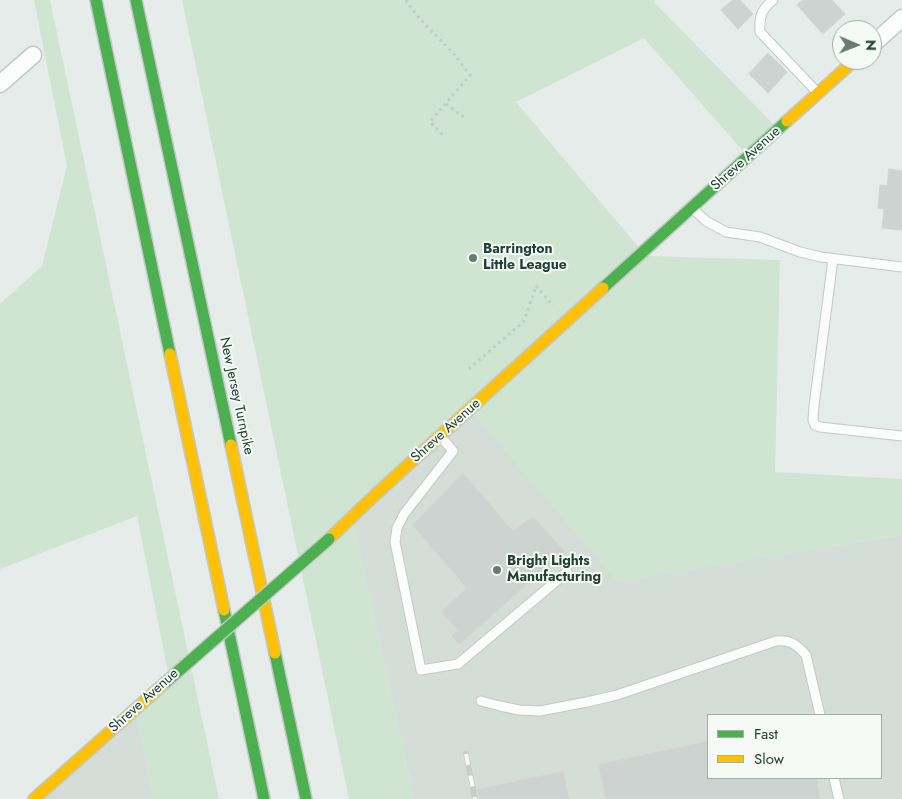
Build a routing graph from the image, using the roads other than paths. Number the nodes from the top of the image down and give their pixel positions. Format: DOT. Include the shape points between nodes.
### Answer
graph roads {
  1 [pos="96,0"];
  2 [pos="136,0"];
  3 [pos="773,0"];
  4 [pos="902,18"];
  5 [pos="882,36"];
  6 [pos="33,55"];
  7 [pos="844,70"];
  8 [pos="0,84"];
  9 [pos="818,93"];
  10 [pos="692,208"];
  11 [pos="833,259"];
  12 [pos="902,267"];
  13 [pos="440,436"];
  14 [pos="902,436"];
  15 [pos="567,572"];
  16 [pos="481,701"];
  17 [pos="820,714"];
  18 [pos="834,779"];
  19 [pos="34,799"];
  20 [pos="264,799"];
  21 [pos="306,799"];
  22 [pos="839,799"];
  1 -- 20 [label="main road"];
  2 -- 21 [label="main road, New Jersey Turnpike"];
  3 -- 9 [label="lane" via="762,12 760,32"];
  4 -- 5 [label="street"];
  6 -- 8 [label="street"];
  7 -- 9 [label="main road, Shreve Avenue"];
  9 -- 10 [label="main road, Shreve Avenue"];
  10 -- 11 [label="lane" via="706,221 726,232 760,237 800,252"];
  10 -- 13 [label="main road, Shreve Avenue"];
  11 -- 12 [label="lane"];
  11 -- 14 [label="lane" via="813,420 820,427"];
  13 -- 15 [label="lane" via="453,451 396,528 395,542 421,670 458,664"];
  13 -- 19 [label="main road, Shreve Avenue, bridge" via="329,539"];
  16 -- 17 [label="lane" via="519,710 587,702 617,695 776,640 785,640 806,655"];
  18 -- 22 [label="lane"];
}
